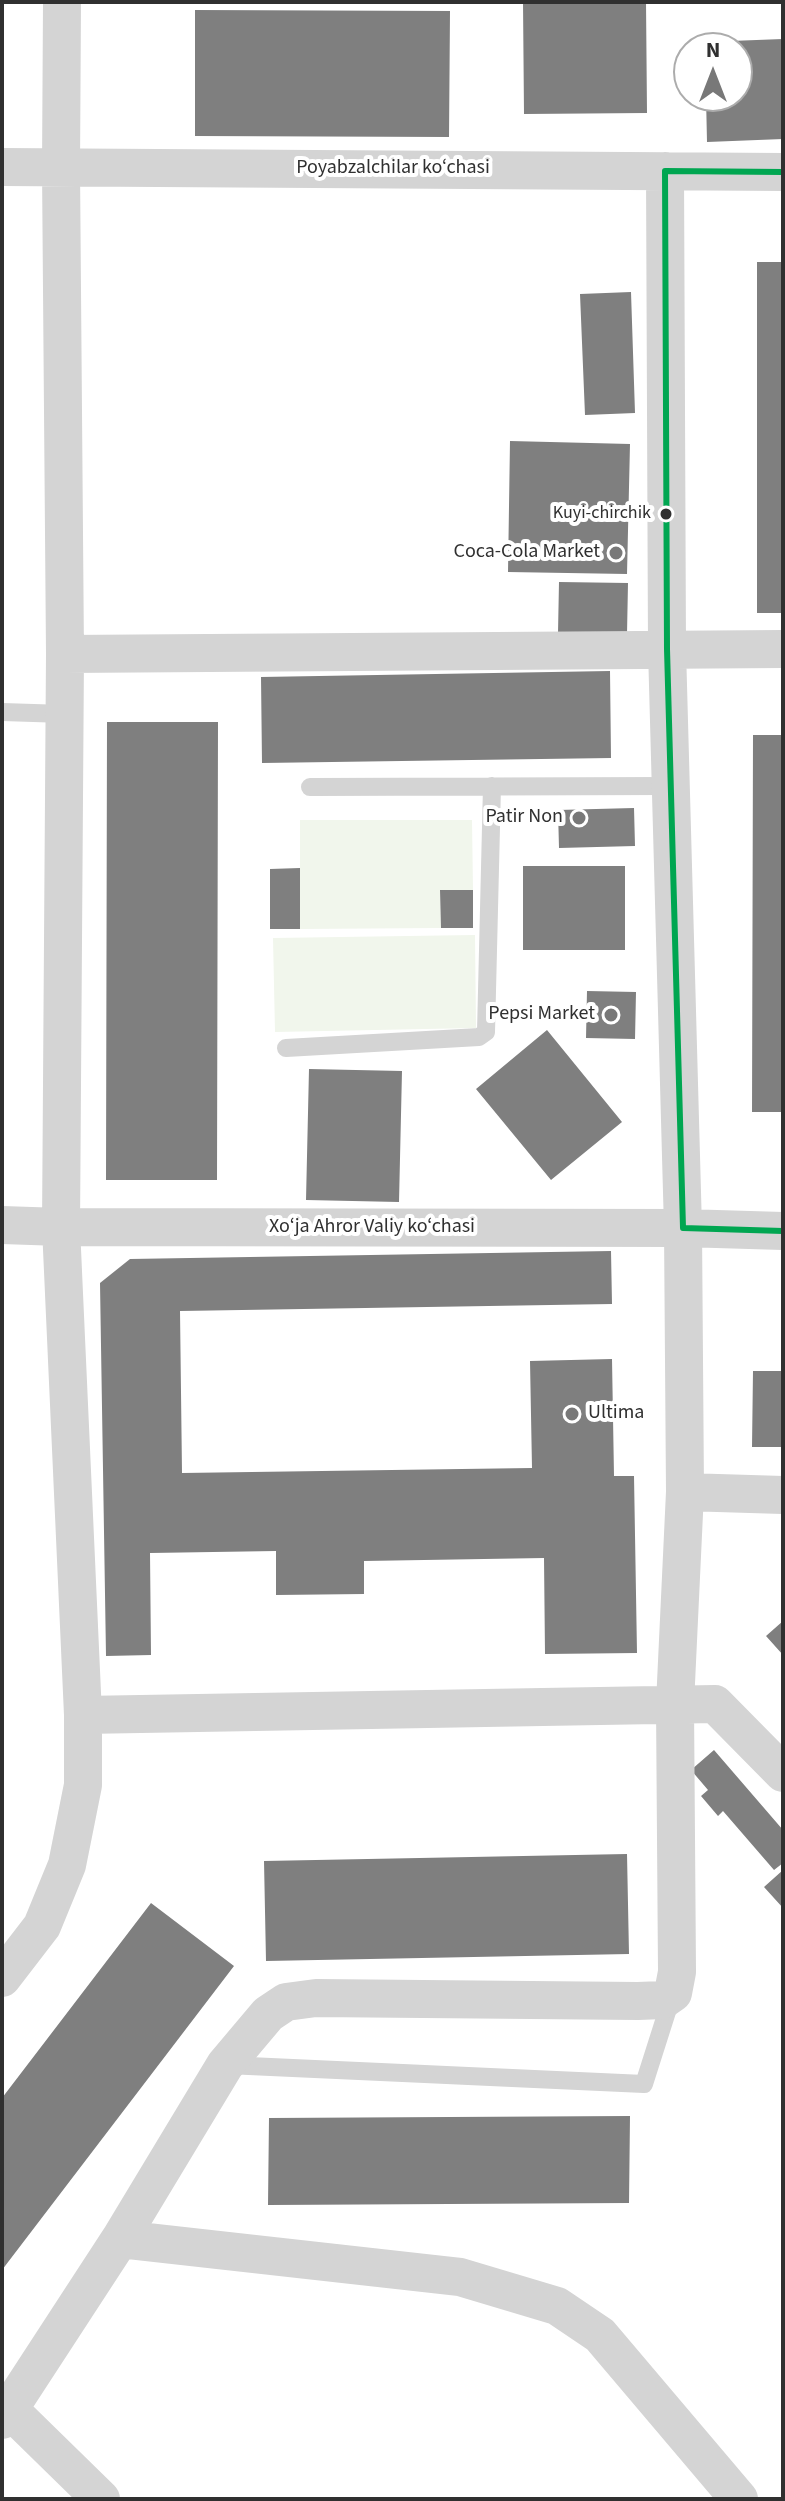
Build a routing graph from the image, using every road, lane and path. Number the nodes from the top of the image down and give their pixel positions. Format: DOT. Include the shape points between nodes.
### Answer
graph roads {
  1 [pos="62,2"];
  2 [pos="2,167"];
  3 [pos="61,168"];
  4 [pos="665,171"];
  5 [pos="783,172"];
  6 [pos="667,649"];
  7 [pos="783,649"];
  8 [pos="65,654"];
  9 [pos="2,712"];
  10 [pos="65,714"];
  11 [pos="492,786"];
  12 [pos="670,786"];
  13 [pos="310,787"];
  14 [pos="286,1048"];
  15 [pos="2,1225"];
  16 [pos="61,1227"];
  17 [pos="683,1228"];
  18 [pos="783,1231"];
  19 [pos="685,1492"];
  20 [pos="783,1495"];
  21 [pos="675,1704"];
  22 [pos="83,1715"];
  23 [pos="783,1773"];
  24 [pos="2,1978"];
  25 [pos="673,1993"];
  26 [pos="225,2065"];
  27 [pos="120,2239"];
  28 [pos="6,2415"];
  29 [pos="101,2499"];
  30 [pos="739,2499"];
  1 -- 3 [label="street"];
  2 -- 3 [label="street, Poyabzalchilar ko‘chasi"];
  3 -- 4 [label="street, Poyabzalchilar ko‘chasi"];
  3 -- 8 [label="street"];
  4 -- 5 [label="street, Poyabzalchilar ko‘chasi"];
  4 -- 6 [label="street"];
  6 -- 7 [label="street"];
  6 -- 8 [label="street"];
  6 -- 12 [label="street"];
  8 -- 10 [label="street"];
  9 -- 10 [label="lane"];
  10 -- 16 [label="street"];
  11 -- 12 [label="lane"];
  11 -- 13 [label="lane"];
  11 -- 14 [label="lane" via="486,1032 479,1037"];
  12 -- 17 [label="street"];
  15 -- 16 [label="street, Xo‘ja Ahror Valiy ko‘chasi"];
  16 -- 17 [label="street, Xo‘ja Ahror Valiy ko‘chasi"];
  16 -- 22 [label="street"];
  17 -- 18 [label="street, Xo‘ja Ahror Valiy ko‘chasi"];
  17 -- 19 [label="street"];
  19 -- 20 [label="street"];
  19 -- 21 [label="street"];
  21 -- 22 [label="street"];
  21 -- 23 [label="street" via="715,1704"];
  21 -- 25 [label="street"];
  22 -- 24 [label="street" via="83,1785 67,1865 42,1926"];
  25 -- 26 [label="street" via="663,2000 638,2001 286,2002 268,2014"];
  25 -- 26 [label="lane" via="644,2084"];
  26 -- 27 [label="street"];
  27 -- 28 [label="street"];
  27 -- 30 [label="street" via="460,2277 557,2306 600,2335"];
  28 -- 29 [label="street"];
}
